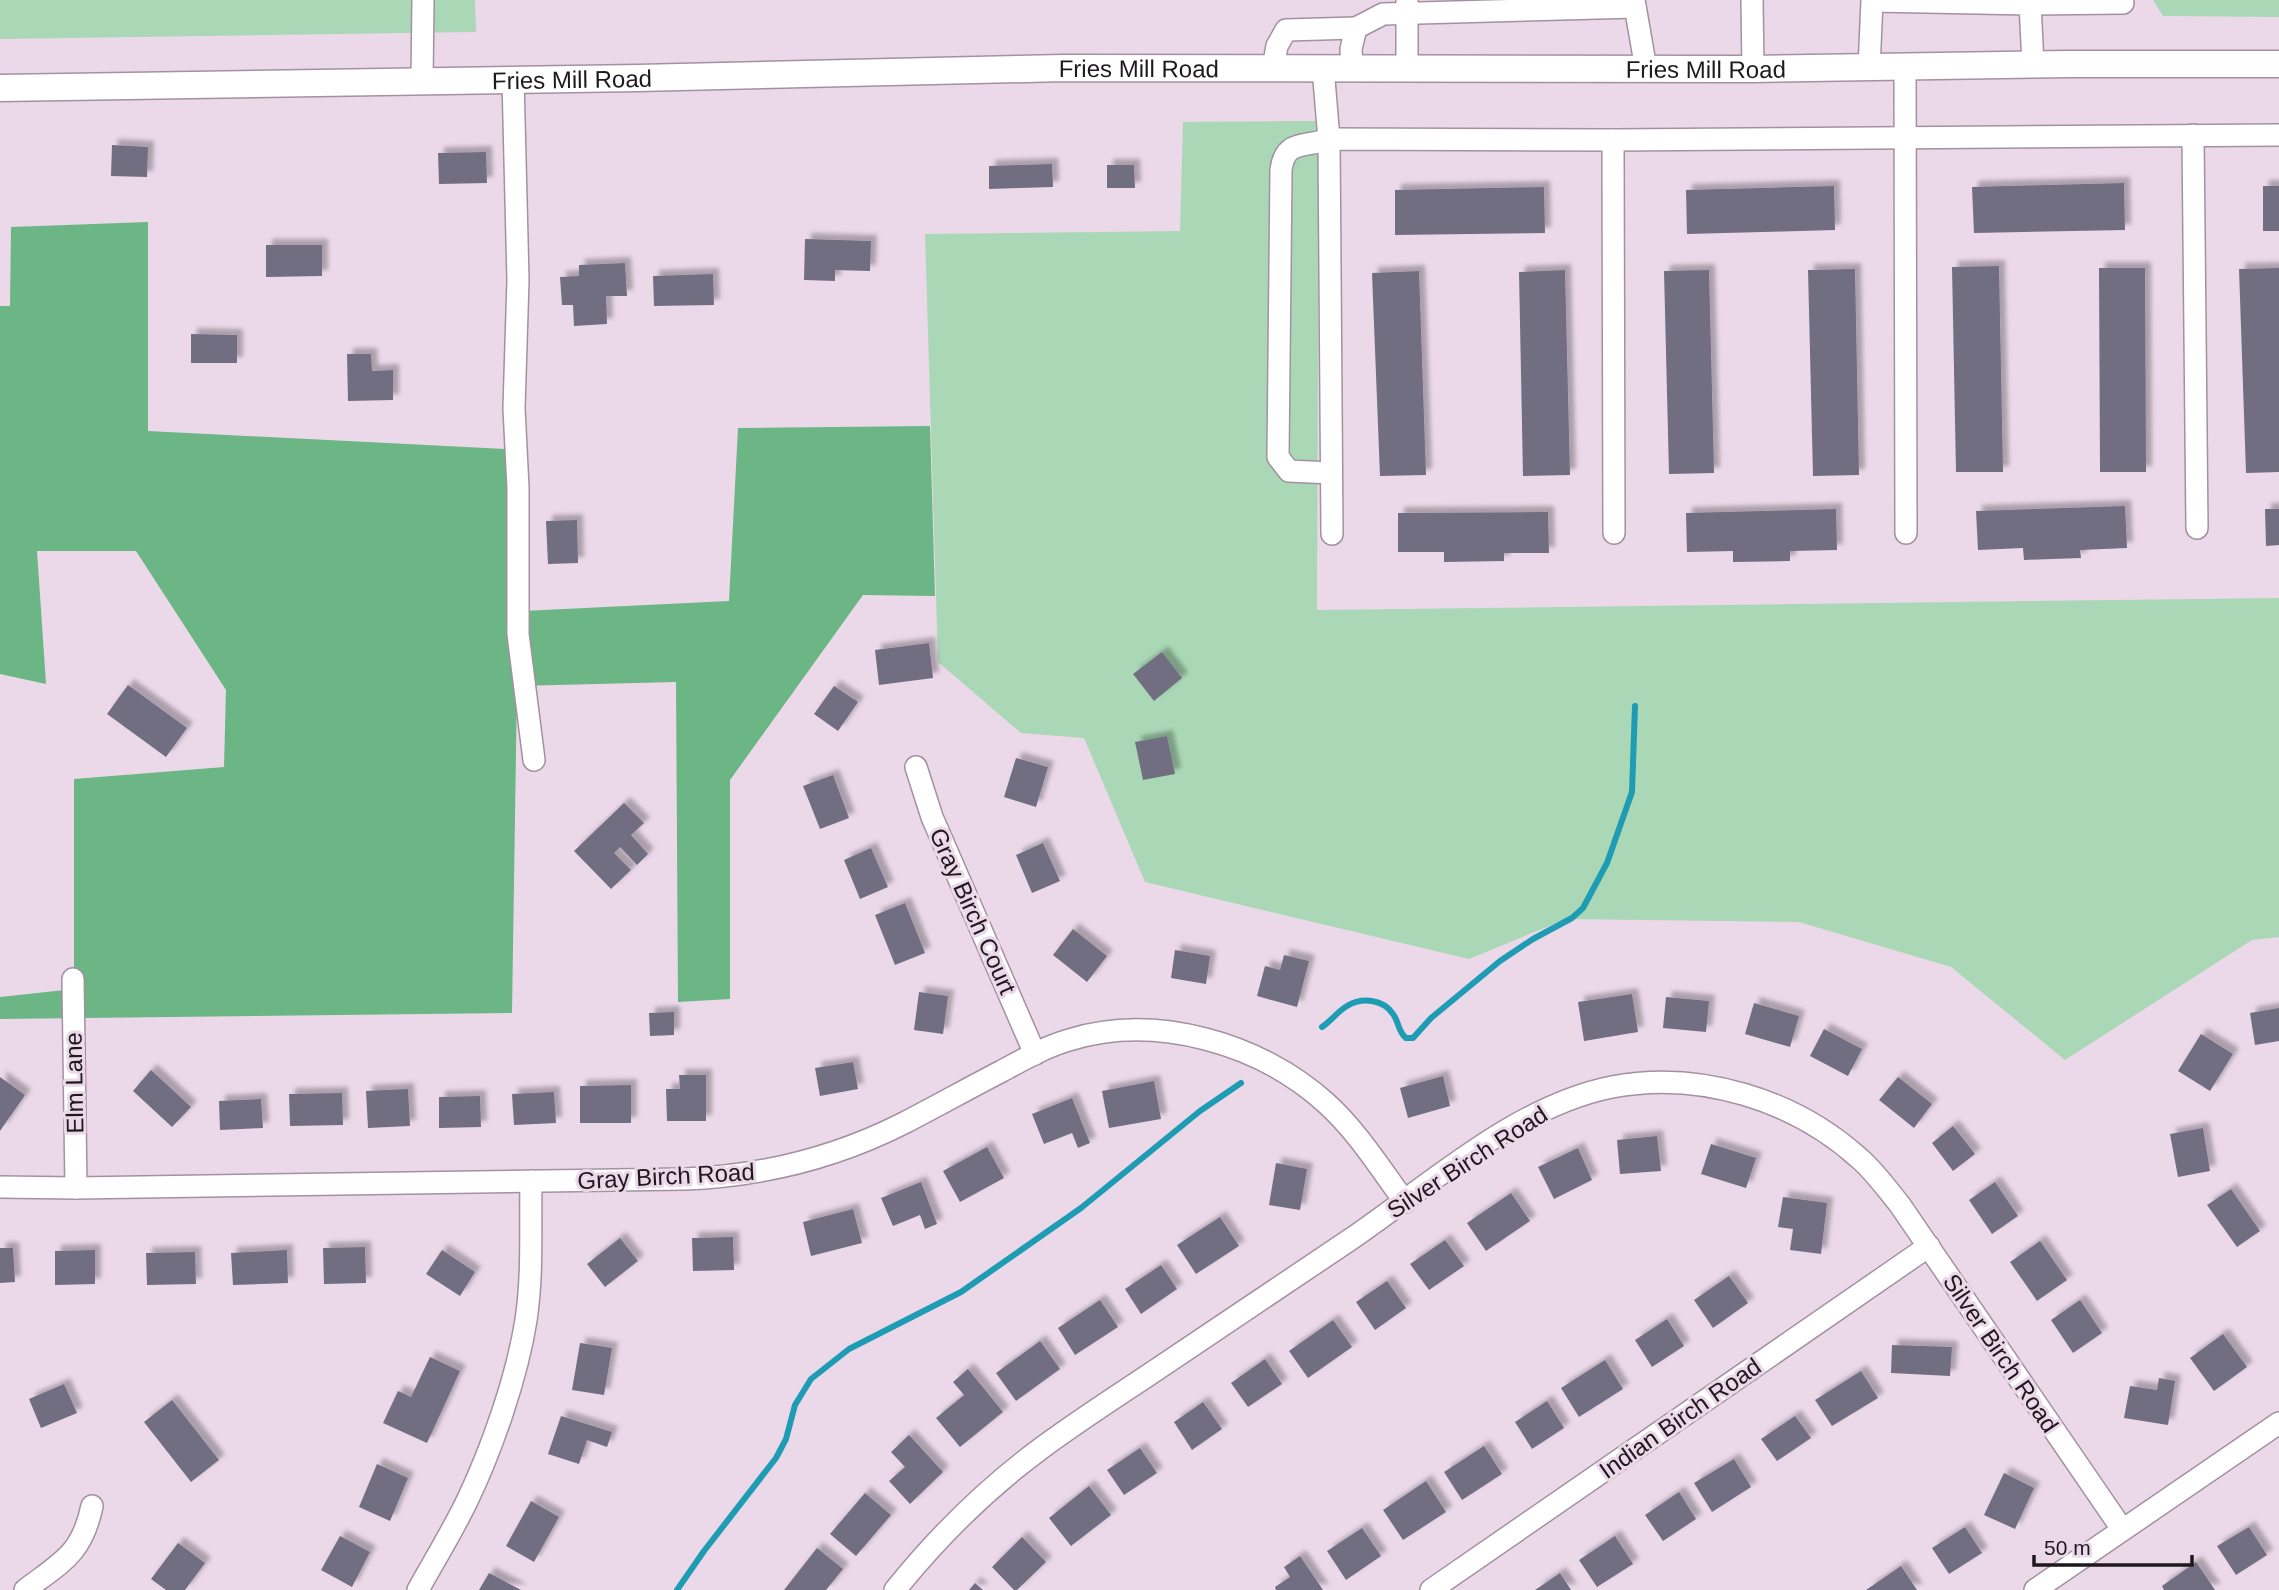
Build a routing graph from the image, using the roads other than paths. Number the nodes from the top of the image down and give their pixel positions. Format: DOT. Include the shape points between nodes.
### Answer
graph roads {
  1 [pos="423,0"];
  2 [pos="1752,0"];
  3 [pos="2031,2"];
  4 [pos="2123,2"];
  5 [pos="1635,4"];
  6 [pos="1407,6"];
  7 [pos="1356,28"];
  8 [pos="2033,64"];
  9 [pos="2279,64"];
  10 [pos="1905,67"];
  11 [pos="1273,68"];
  12 [pos="1322,68"];
  13 [pos="1352,68"];
  14 [pos="1407,68"];
  15 [pos="1869,68"];
  16 [pos="1646,69"];
  17 [pos="1753,69"];
  18 [pos="513,79"];
  19 [pos="422,80"];
  20 [pos="0,88"];
  21 [pos="2193,135"];
  22 [pos="2279,135"];
  23 [pos="1904,137"];
  24 [pos="1329,139"];
  25 [pos="1613,140"];
  26 [pos="1331,473"];
  27 [pos="2197,528"];
  28 [pos="1614,533"];
  29 [pos="1906,533"];
  30 [pos="1332,534"];
  31 [pos="534,760"];
  32 [pos="916,767"];
  33 [pos="73,979"];
  34 [pos="1035,1054"];
  35 [pos="531,1181"];
  36 [pos="0,1187"];
  37 [pos="76,1188"];
  38 [pos="1405,1202"];
  39 [pos="1928,1246"];
  40 [pos="2279,1423"];
  41 [pos="93,1506"];
  42 [pos="2122,1529"];
  43 [pos="25,1590"];
  44 [pos="418,1590"];
  45 [pos="895,1590"];
  46 [pos="1431,1590"];
  47 [pos="2035,1590"];
  1 -- 19 [label="street"];
  2 -- 17 [label="street"];
  3 -- 4 [label="street"];
  3 -- 8 [label="street"];
  3 -- 15 [label="street" via="1872,1"];
  5 -- 6 [label="street"];
  5 -- 16 [label="street"];
  6 -- 7 [label="street"];
  6 -- 14 [label="street"];
  7 -- 11 [label="street" via="1286,30"];
  7 -- 13 [label="street"];
  8 -- 9 [label="main road, Fries Mill Road"];
  8 -- 10 [label="main road, Fries Mill Road"];
  10 -- 15 [label="main road, Fries Mill Road"];
  10 -- 23 [label="street"];
  11 -- 12 [label="main road, Fries Mill Road"];
  11 -- 18 [label="main road, Fries Mill Road"];
  12 -- 13 [label="main road, Fries Mill Road"];
  12 -- 24 [label="street"];
  13 -- 14 [label="main road, Fries Mill Road"];
  14 -- 16 [label="main road, Fries Mill Road"];
  15 -- 17 [label="main road, Fries Mill Road"];
  16 -- 17 [label="main road, Fries Mill Road"];
  18 -- 19 [label="main road, Fries Mill Road"];
  18 -- 31 [label="street" via="518,634"];
  19 -- 20 [label="main road, Fries Mill Road"];
  21 -- 22 [label="street"];
  21 -- 23 [label="street"];
  21 -- 27 [label="street"];
  23 -- 25 [label="street"];
  23 -- 29 [label="street"];
  24 -- 25 [label="street"];
  24 -- 26 [label="street"];
  24 -- 26 [label="street" via="1287,149 1282,156 1278,457 1290,471"];
  25 -- 28 [label="street"];
  26 -- 30 [label="street"];
  32 -- 34 [label="street, Gray Birch Court" via="932,817"];
  33 -- 37 [label="street, Elm Lane"];
  34 -- 35 [label="street, Gray Birch Road" via="880,1135 784,1167 711,1178"];
  34 -- 38 [label="street, Gray Birch Road" via="1085,1036 1144,1031 1197,1038 1260,1058 1326,1102"];
  35 -- 37 [label="street, Gray Birch Road"];
  35 -- 44 [label="street" via="529,1287 521,1345 477,1479"];
  36 -- 37 [label="street, Gray Birch Road"];
  38 -- 39 [label="street, Silver Birch Road" via="1489,1142 1561,1102 1613,1087 1685,1084 1758,1097 1826,1132 1880,1180"];
  38 -- 45 [label="street, Silver Birch Road" via="1036,1452 948,1530"];
  39 -- 42 [label="street, Silver Birch Road"];
  39 -- 46 [label="street, Indian Birch Road"];
  40 -- 42 [label="street"];
  41 -- 43 [label="street" via="75,1550"];
  42 -- 47 [label="street"];
}
